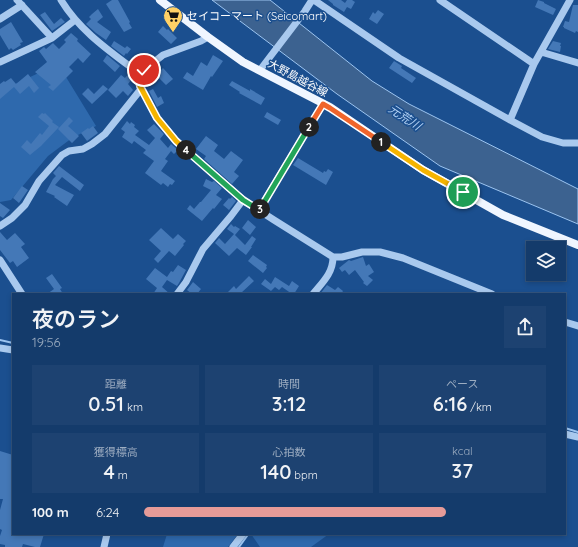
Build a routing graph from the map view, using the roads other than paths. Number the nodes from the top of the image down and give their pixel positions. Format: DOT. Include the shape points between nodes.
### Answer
graph roads {
  1 [pos="61,0"];
  2 [pos="160,0"];
  3 [pos="313,0"];
  4 [pos="440,0"];
  5 [pos="570,0"];
  6 [pos="19,3"];
  7 [pos="0,19"];
  8 [pos="75,20"];
  9 [pos="208,37"];
  10 [pos="52,38"];
  11 [pos="541,52"];
  12 [pos="0,62"];
  13 [pos="578,63"];
  14 [pos="534,64"];
  15 [pos="260,70"];
  16 [pos="136,71"];
  17 [pos="141,89"];
  18 [pos="323,104"];
  19 [pos="510,120"];
  20 [pos="578,144"];
  21 [pos="243,200"];
  22 [pos="259,210"];
  23 [pos="0,226"];
  24 [pos="578,245"];
  25 [pos="333,257"];
  26 [pos="0,260"];
  27 [pos="21,293"];
  28 [pos="178,293"];
  29 [pos="314,293"];
  30 [pos="490,293"];
  31 [pos="566,322"];
  32 [pos="578,326"];
  33 [pos="0,348"];
  34 [pos="12,350"];
  35 [pos="566,434"];
  36 [pos="578,437"];
  37 [pos="107,535"];
  38 [pos="242,535"];
  39 [pos="104,547"];
  40 [pos="233,547"];
  1 -- 8 [label="street"];
  2 -- 9 [label="main road, 大野島越谷線"];
  3 -- 15 [label="street"];
  3 -- 19 [label="street" via="399,58"];
  4 -- 14 [label="street"];
  5 -- 11 [label="street"];
  6 -- 7 [label="street"];
  6 -- 10 [label="street"];
  8 -- 10 [label="street"];
  8 -- 16 [label="street" via="91,36"];
  9 -- 15 [label="main road, 大野島越谷線" via="243,62"];
  9 -- 16 [label="street" via="163,55 144,70"];
  10 -- 12 [label="street"];
  11 -- 13 [label="street"];
  11 -- 14 [label="street"];
  14 -- 19 [label="street"];
  15 -- 18 [label="main road, 大野島越谷線"];
  16 -- 17 [label="street"];
  17 -- 21 [label="street" via="157,118 176,141"];
  17 -- 23 [label="street" via="105,134 83,149 62,155 39,180 25,205"];
  18 -- 22 [label="street"];
  18 -- 24 [label="main road, 大野島越谷線" via="423,170 502,215"];
  19 -- 20 [label="street" via="542,137"];
  21 -- 22 [label="street"];
  21 -- 28 [label="street" via="203,249"];
  22 -- 25 [label="street"];
  25 -- 29 [label="street" via="329,274"];
  25 -- 30 [label="street" via="380,252 403,258"];
  26 -- 27 [label="street"];
  31 -- 32 [label="street"];
  33 -- 34 [label="street"];
  35 -- 36 [label="street"];
  37 -- 39 [label="street"];
  38 -- 40 [label="street"];
}
